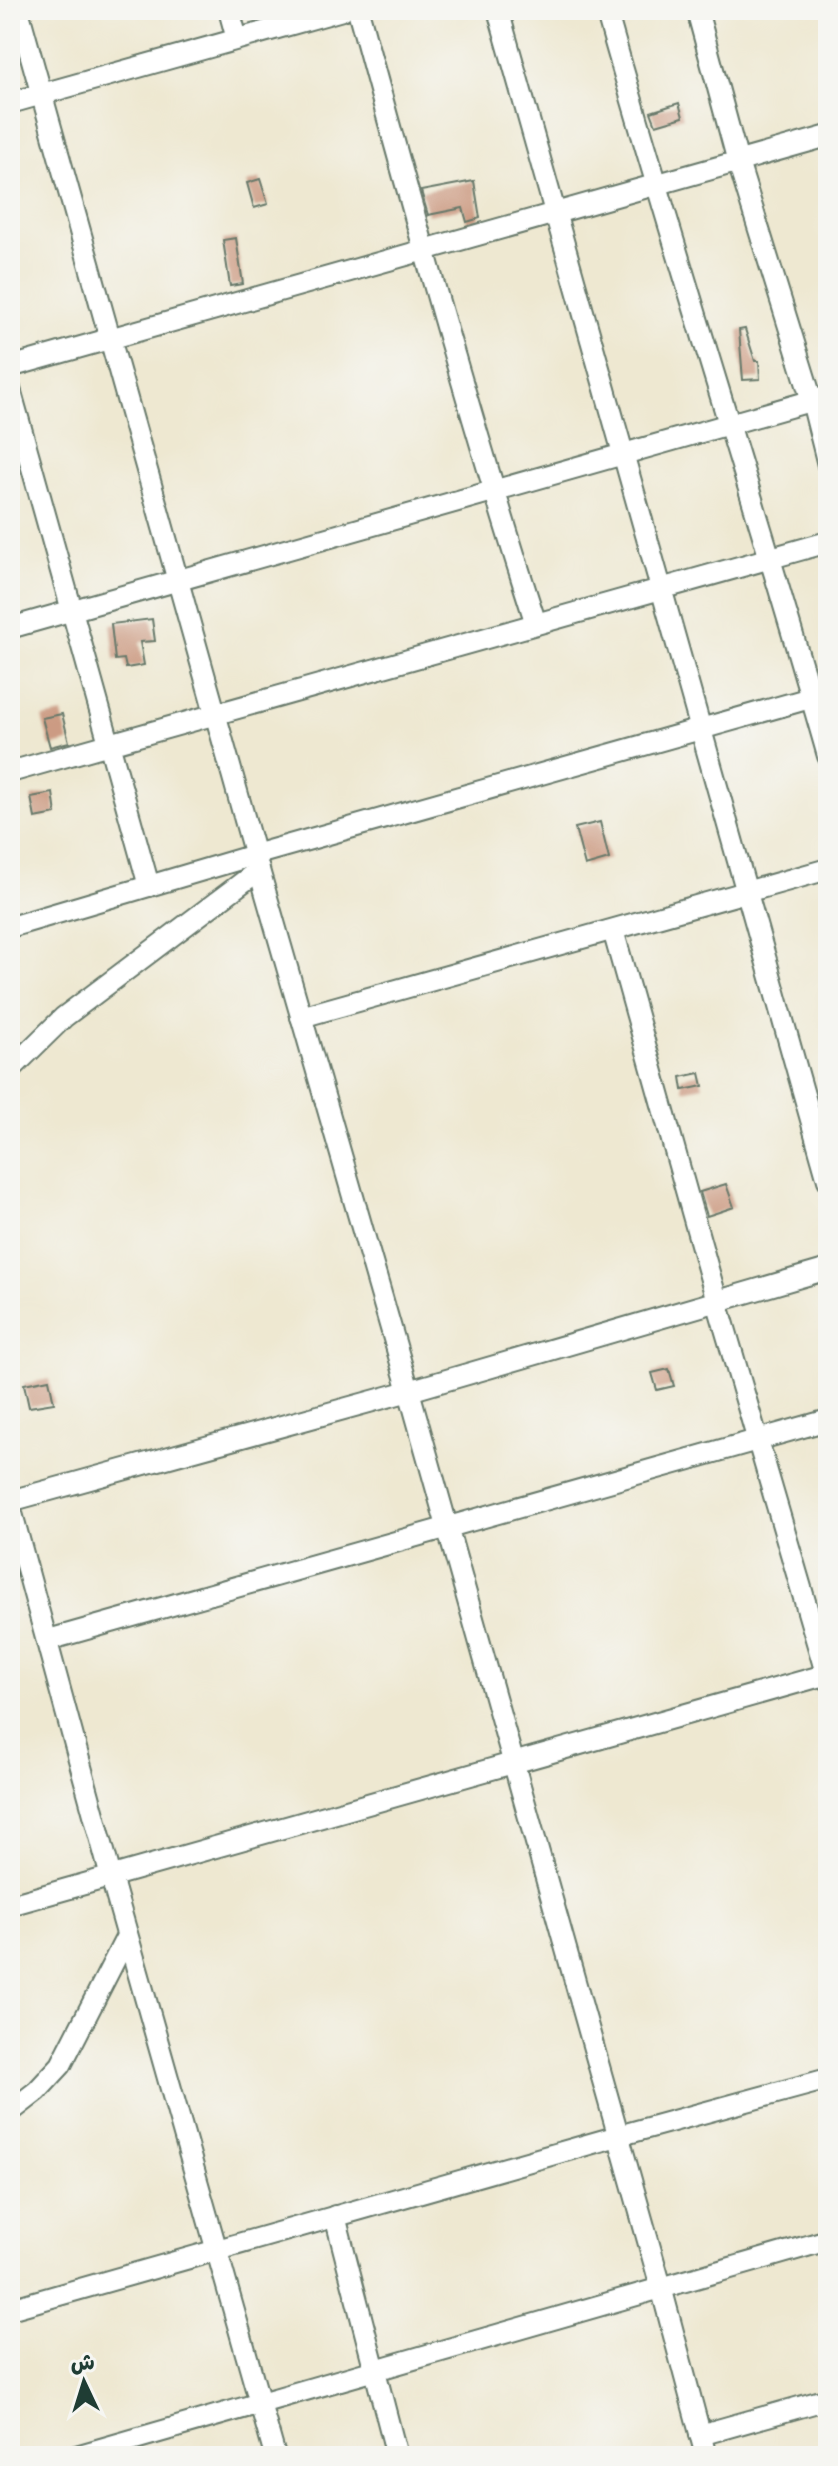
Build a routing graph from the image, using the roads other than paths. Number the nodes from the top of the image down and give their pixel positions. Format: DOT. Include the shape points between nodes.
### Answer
graph roads {
  1 [pos="18,10"];
  2 [pos="229,10"];
  3 [pos="342,10"];
  4 [pos="358,10"];
  5 [pos="498,10"];
  6 [pos="606,10"];
  7 [pos="697,10"];
  8 [pos="237,39"];
  9 [pos="42,94"];
  10 [pos="10,103"];
  11 [pos="828,136"];
  12 [pos="738,162"];
  13 [pos="655,185"];
  14 [pos="556,213"];
  15 [pos="423,251"];
  16 [pos="110,339"];
  17 [pos="10,367"];
  18 [pos="10,389"];
  19 [pos="820,398"];
  20 [pos="728,424"];
  21 [pos="624,454"];
  22 [pos="828,465"];
  23 [pos="493,491"];
  24 [pos="828,542"];
  25 [pos="770,557"];
  26 [pos="177,580"];
  27 [pos="662,588"];
  28 [pos="73,610"];
  29 [pos="536,624"];
  30 [pos="10,628"];
  31 [pos="820,696"];
  32 [pos="215,715"];
  33 [pos="702,729"];
  34 [pos="110,744"];
  35 [pos="828,756"];
  36 [pos="10,772"];
  37 [pos="256,863"];
  38 [pos="828,869"];
  39 [pos="149,886"];
  40 [pos="748,891"];
  41 [pos="10,927"];
  42 [pos="613,930"];
  43 [pos="301,1017"];
  44 [pos="10,1070"];
  45 [pos="828,1180"];
  46 [pos="828,1269"];
  47 [pos="717,1301"];
  48 [pos="409,1391"];
  49 [pos="828,1420"];
  50 [pos="758,1440"];
  51 [pos="10,1504"];
  52 [pos="447,1526"];
  53 [pos="48,1640"];
  54 [pos="827,1676"];
  55 [pos="512,1765"];
  56 [pos="111,1877"];
  57 [pos="10,1905"];
  58 [pos="127,1936"];
  59 [pos="828,2079"];
  60 [pos="10,2112"];
  61 [pos="618,2136"];
  62 [pos="335,2216"];
  63 [pos="828,2240"];
  64 [pos="216,2250"];
  65 [pos="661,2287"];
  66 [pos="10,2309"];
  67 [pos="375,2370"];
  68 [pos="828,2399"];
  69 [pos="260,2403"];
  70 [pos="700,2435"];
  71 [pos="76,2456"];
  72 [pos="275,2456"];
  73 [pos="397,2456"];
  74 [pos="706,2456"];
  1 -- 9 [label="street"];
  2 -- 8 [label="street"];
  3 -- 8 [label="street"];
  4 -- 15 [label="street"];
  5 -- 14 [label="street"];
  6 -- 13 [label="street"];
  7 -- 12 [label="street"];
  8 -- 9 [label="street"];
  9 -- 10 [label="street"];
  9 -- 16 [label="street"];
  11 -- 12 [label="street"];
  12 -- 13 [label="street"];
  12 -- 19 [label="street"];
  13 -- 14 [label="street"];
  13 -- 20 [label="street"];
  14 -- 15 [label="street"];
  14 -- 21 [label="street"];
  15 -- 16 [label="street"];
  15 -- 23 [label="street"];
  16 -- 17 [label="street"];
  16 -- 26 [label="street"];
  18 -- 28 [label="street"];
  19 -- 20 [label="street"];
  19 -- 22 [label="street"];
  20 -- 21 [label="street"];
  20 -- 25 [label="street"];
  21 -- 23 [label="street"];
  21 -- 27 [label="street"];
  23 -- 26 [label="street"];
  23 -- 29 [label="street"];
  24 -- 25 [label="street"];
  25 -- 27 [label="street"];
  25 -- 31 [label="street"];
  26 -- 28 [label="street"];
  26 -- 32 [label="street"];
  27 -- 29 [label="street"];
  27 -- 33 [label="street"];
  28 -- 30 [label="street"];
  28 -- 34 [label="street"];
  29 -- 32 [label="street"];
  31 -- 33 [label="street"];
  31 -- 35 [label="street"];
  32 -- 34 [label="street"];
  32 -- 37 [label="street"];
  33 -- 37 [label="street"];
  33 -- 40 [label="street"];
  34 -- 36 [label="street"];
  34 -- 39 [label="street"];
  37 -- 39 [label="street"];
  37 -- 43 [label="street"];
  37 -- 44 [label="street" via="64,1017"];
  38 -- 40 [label="street"];
  39 -- 41 [label="street"];
  40 -- 42 [label="street"];
  40 -- 45 [label="street"];
  42 -- 43 [label="street"];
  42 -- 47 [label="street"];
  43 -- 48 [label="street"];
  46 -- 47 [label="street"];
  47 -- 48 [label="street"];
  47 -- 50 [label="street"];
  48 -- 51 [label="street"];
  48 -- 52 [label="street"];
  49 -- 50 [label="street"];
  50 -- 52 [label="street"];
  50 -- 54 [label="street"];
  51 -- 53 [label="street"];
  52 -- 53 [label="street"];
  52 -- 55 [label="street"];
  53 -- 56 [label="street"];
  54 -- 55 [label="street"];
  55 -- 56 [label="street"];
  55 -- 61 [label="street"];
  56 -- 57 [label="street"];
  56 -- 58 [label="street"];
  58 -- 60 [label="street" via="61,2065"];
  58 -- 64 [label="street"];
  59 -- 61 [label="street"];
  61 -- 62 [label="street"];
  61 -- 65 [label="street"];
  62 -- 64 [label="street"];
  62 -- 67 [label="street"];
  63 -- 65 [label="street"];
  64 -- 66 [label="street"];
  64 -- 69 [label="street"];
  65 -- 67 [label="street"];
  65 -- 70 [label="street"];
  67 -- 69 [label="street"];
  67 -- 73 [label="street"];
  68 -- 70 [label="street"];
  69 -- 71 [label="street"];
  69 -- 72 [label="street"];
  70 -- 74 [label="street"];
}
